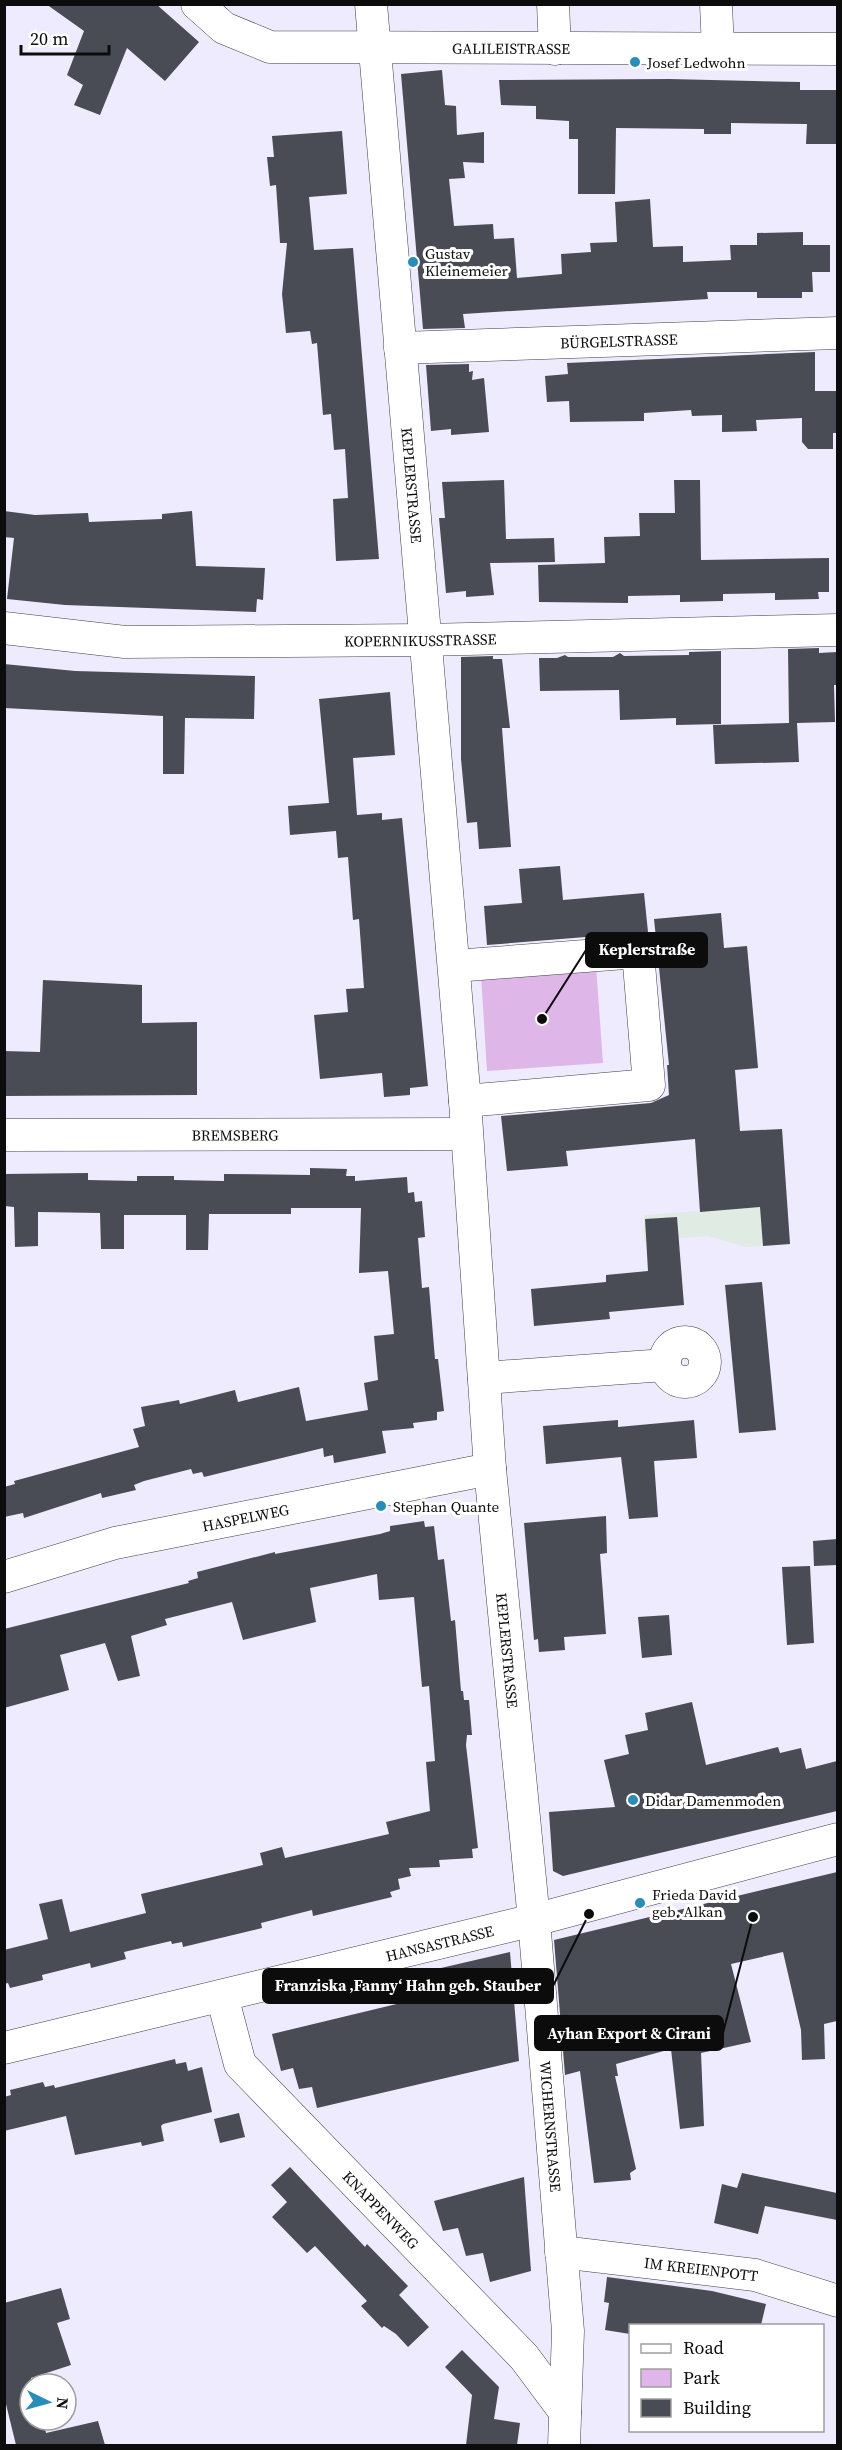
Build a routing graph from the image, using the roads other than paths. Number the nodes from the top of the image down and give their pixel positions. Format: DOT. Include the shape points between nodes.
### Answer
graph roads {
  1 [pos="197,4"];
  2 [pos="371,4"];
  3 [pos="553,4"];
  4 [pos="716,4"];
  5 [pos="375,49"];
  6 [pos="555,49"];
  7 [pos="718,49"];
  8 [pos="837,49"];
  9 [pos="837,333"];
  10 [pos="400,348"];
  11 [pos="4,628"];
  12 [pos="837,630"];
  13 [pos="424,640"];
  14 [pos="454,966"];
  15 [pos="465,1101"];
  16 [pos="466,1134"];
  17 [pos="4,1135"];
  18 [pos="665,1365"];
  19 [pos="484,1378"];
  20 [pos="490,1469"];
  21 [pos="4,1577"];
  22 [pos="837,1839"];
  23 [pos="534,1920"];
  24 [pos="222,1995"];
  25 [pos="4,2048"];
  26 [pos="561,2252"];
  27 [pos="837,2301"];
  28 [pos="568,2331"];
  29 [pos="524,2357"];
  30 [pos="565,2412"];
  31 [pos="564,2445"];
  1 -- 5 [label="street, GALILEISTRASSE" via="224,28 270,47"];
  2 -- 5 [label="street, KEPLERSTRASSE"];
  3 -- 6 [label="street"];
  4 -- 7 [label="street"];
  5 -- 6 [label="street, GALILEISTRASSE"];
  5 -- 10 [label="street, KEPLERSTRASSE"];
  6 -- 7 [label="street, GALILEISTRASSE"];
  7 -- 8 [label="street, GALILEISTRASSE"];
  9 -- 10 [label="street, BÜRGELSTRASSE"];
  10 -- 13 [label="street, KEPLERSTRASSE"];
  11 -- 13 [label="street, KOPERNIKUSSTRASSE" via="125,642"];
  12 -- 13 [label="street, KOPERNIKUSSTRASSE"];
  13 -- 14 [label="street, KEPLERSTRASSE"];
  14 -- 15 [label="street, KEPLERSTRASSE"];
  14 -- 15 [label="street" via="638,952 649,1085"];
  15 -- 16 [label="street, KEPLERSTRASSE"];
  16 -- 17 [label="street, BREMSBERG"];
  16 -- 19 [label="street, KEPLERSTRASSE"];
  18 -- 19 [label="street"];
  19 -- 20 [label="street, KEPLERSTRASSE"];
  20 -- 21 [label="street, HASPELWEG" via="115,1543"];
  20 -- 23 [label="street, KEPLERSTRASSE"];
  22 -- 23 [label="street, HANSASTRASSE"];
  23 -- 24 [label="street, HANSASTRASSE"];
  23 -- 26 [label="street, WICHERNSTRASSE"];
  24 -- 25 [label="street, HANSASTRASSE"];
  24 -- 29 [label="street, KNAPPENWEG" via="240,2064"];
  26 -- 27 [label="street, IM KREIENPOTT" via="755,2275"];
  26 -- 28 [label="street, WICHERNSTRASSE"];
  28 -- 29 [label="street"];
  28 -- 30 [label="street, WICHERNSTRASSE"];
  29 -- 30 [label="street, KNAPPENWEG"];
  30 -- 31 [label="street, WICHERNSTRASSE"];
}
